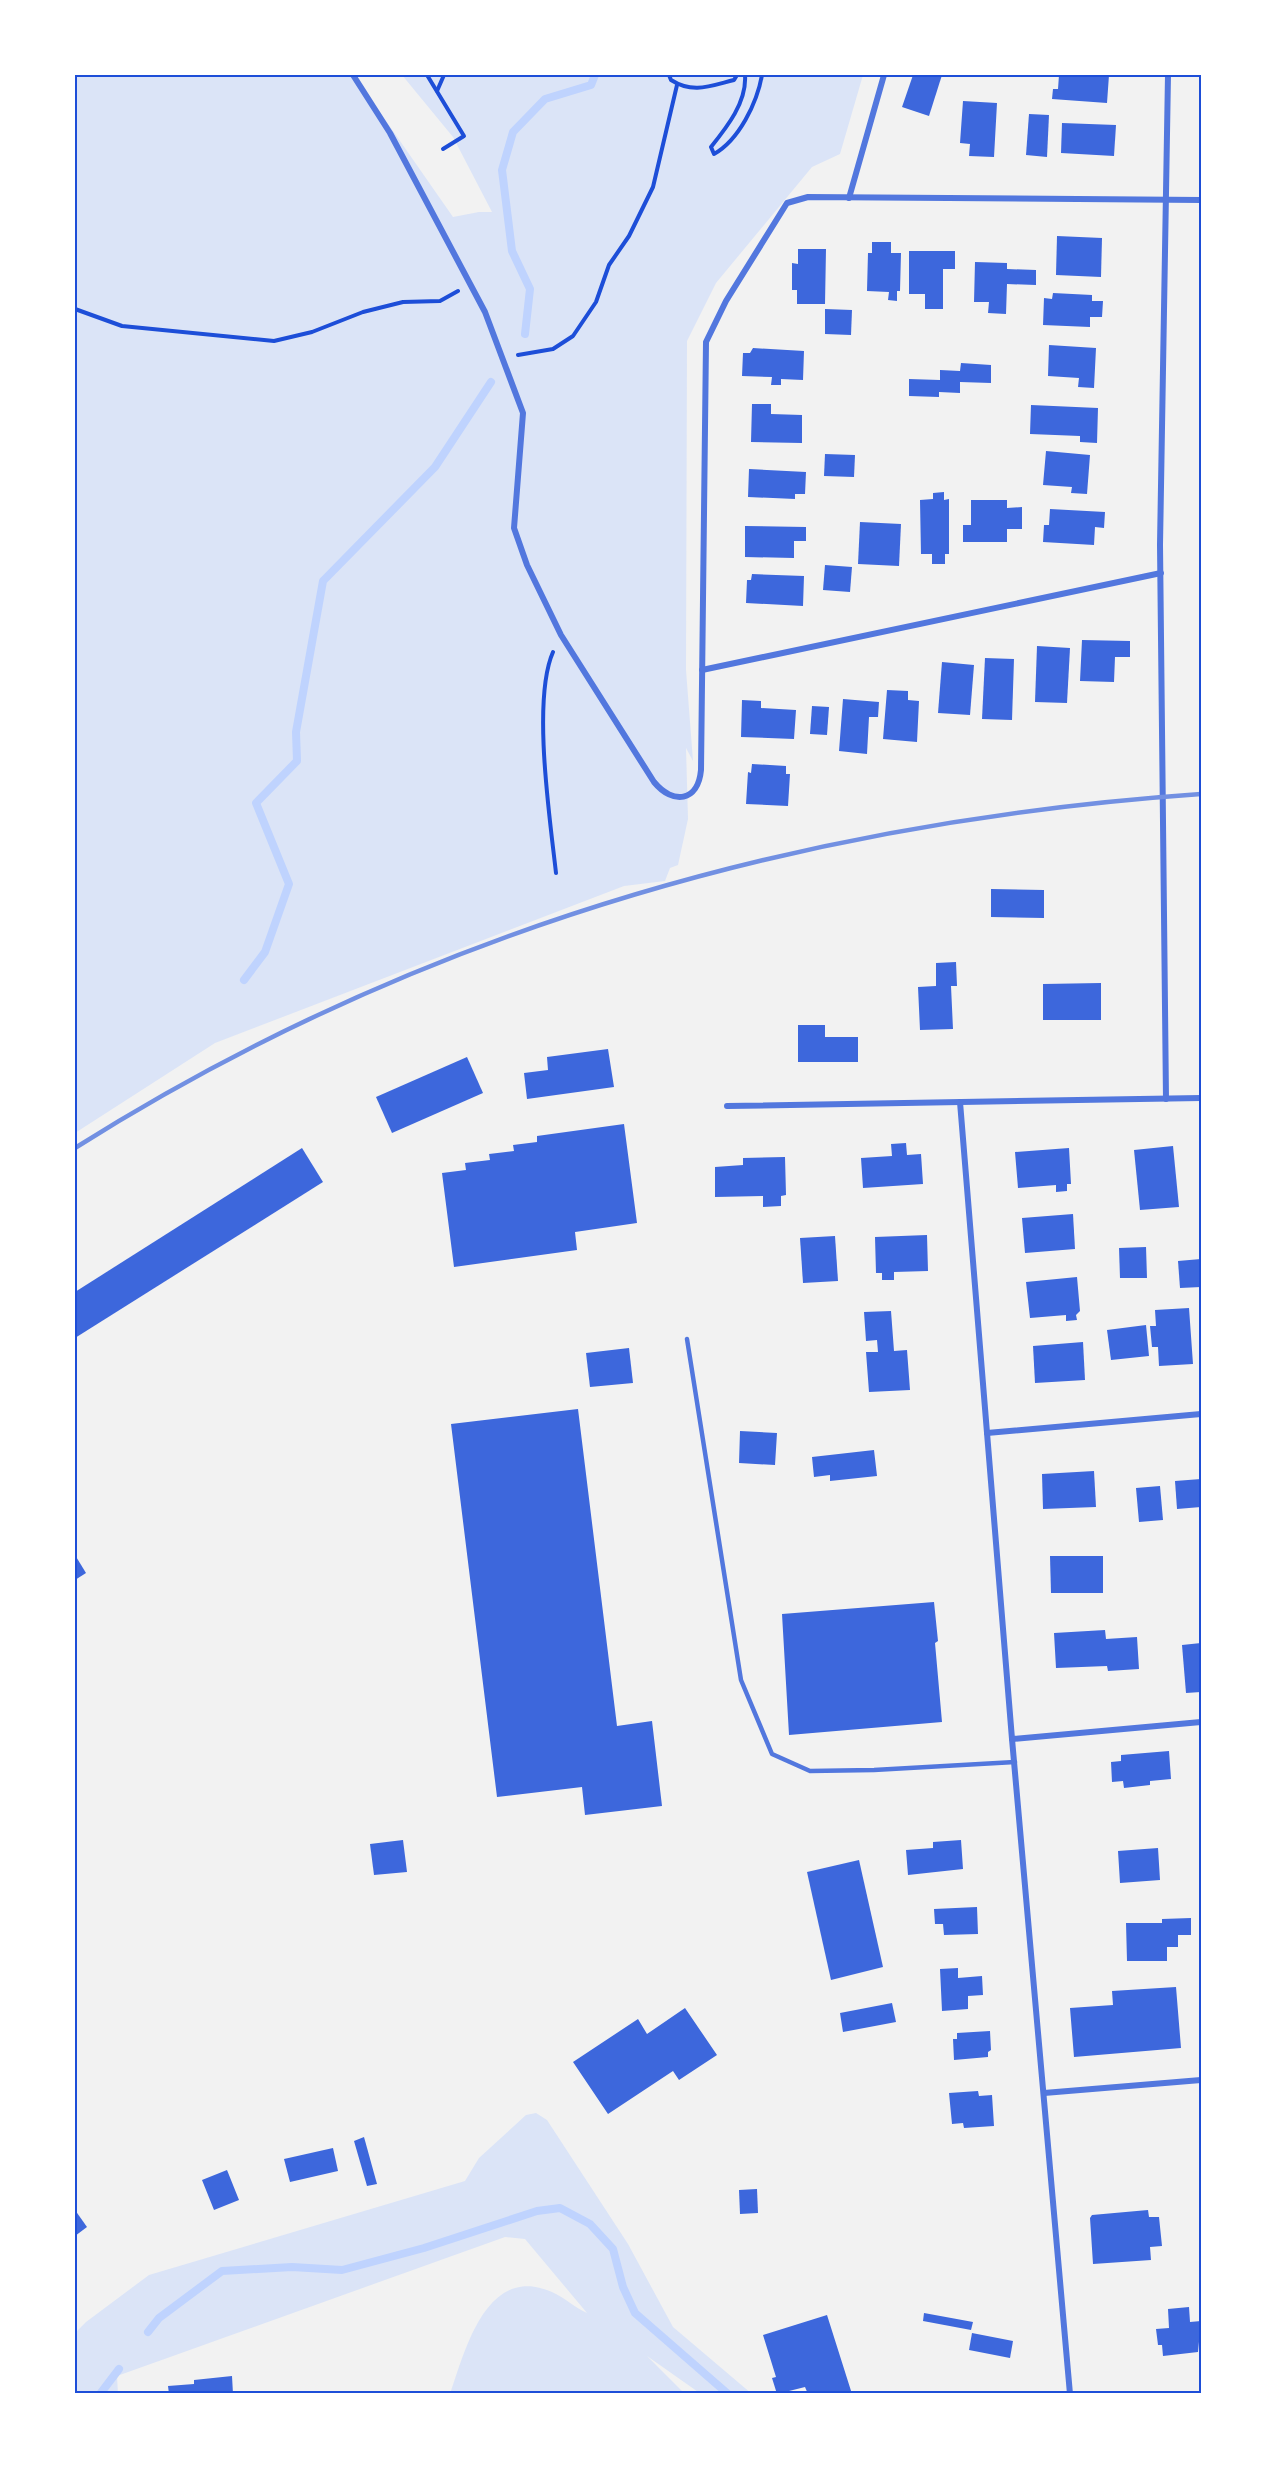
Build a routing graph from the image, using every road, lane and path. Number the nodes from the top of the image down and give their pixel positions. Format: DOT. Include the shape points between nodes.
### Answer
graph roads {
  1 [pos="353,75"];
  2 [pos="427,75"];
  3 [pos="444,75"];
  4 [pos="669,75"];
  5 [pos="737,75"];
  6 [pos="745,75"];
  7 [pos="762,75"];
  8 [pos="884,75"];
  9 [pos="1168,75"];
  10 [pos="677,84"];
  11 [pos="436,91"];
  12 [pos="444,149"];
  13 [pos="849,198"];
  14 [pos="1165,200"];
  15 [pos="1201,200"];
  16 [pos="470,283"];
  17 [pos="75,309"];
  18 [pos="502,356"];
  19 [pos="1161,573"];
  20 [pos="561,635"];
  21 [pos="702,670"];
  22 [pos="556,873"];
  23 [pos="1201,1098"];
  24 [pos="1166,1099"];
  25 [pos="960,1102"];
  26 [pos="727,1106"];
  27 [pos="687,1339"];
  28 [pos="1201,1414"];
  29 [pos="987,1433"];
  30 [pos="1201,1722"];
  31 [pos="1012,1739"];
  32 [pos="1015,1762"];
  33 [pos="1201,2080"];
  34 [pos="1044,2093"];
  35 [pos="1070,2394"];
  1 -- 16 [label="street" via="390,133"];
  2 -- 11 [label="path"];
  3 -- 11 [label="path"];
  4 -- 10 [label="path"];
  5 -- 10 [label="path" via="734,80 698,88 685,89"];
  6 -- 7 [label="path" via="743,95 711,147 714,154 736,135"];
  8 -- 13 [label="street"];
  9 -- 14 [label="street"];
  10 -- 18 [label="path" via="653,187 629,236 609,265 596,302 573,336 553,349"];
  11 -- 12 [label="path" via="464,136"];
  13 -- 14 [label="street"];
  13 -- 21 [label="street" via="808,198 787,203 726,301 706,342"];
  14 -- 15 [label="street"];
  14 -- 19 [label="street"];
  16 -- 17 [label="path" via="440,301 402,302 312,332 274,340 122,326"];
  16 -- 18 [label="street"];
  18 -- 20 [label="street" via="523,413 514,528"];
  19 -- 21 [label="street"];
  19 -- 24 [label="street"];
  20 -- 21 [label="street" via="654,782 672,796 687,795 696,789 700,779"];
  20 -- 22 [label="path" via="548,665 543,704"];
  23 -- 24 [label="street"];
  24 -- 25 [label="street"];
  25 -- 26 [label="street"];
  25 -- 29 [label="street"];
  27 -- 32 [label="lane" via="741,1680 772,1754 810,1771"];
  28 -- 29 [label="street"];
  29 -- 31 [label="street"];
  30 -- 31 [label="street"];
  31 -- 32 [label="street"];
  32 -- 34 [label="street"];
  33 -- 34 [label="street"];
  34 -- 35 [label="street"];
}
